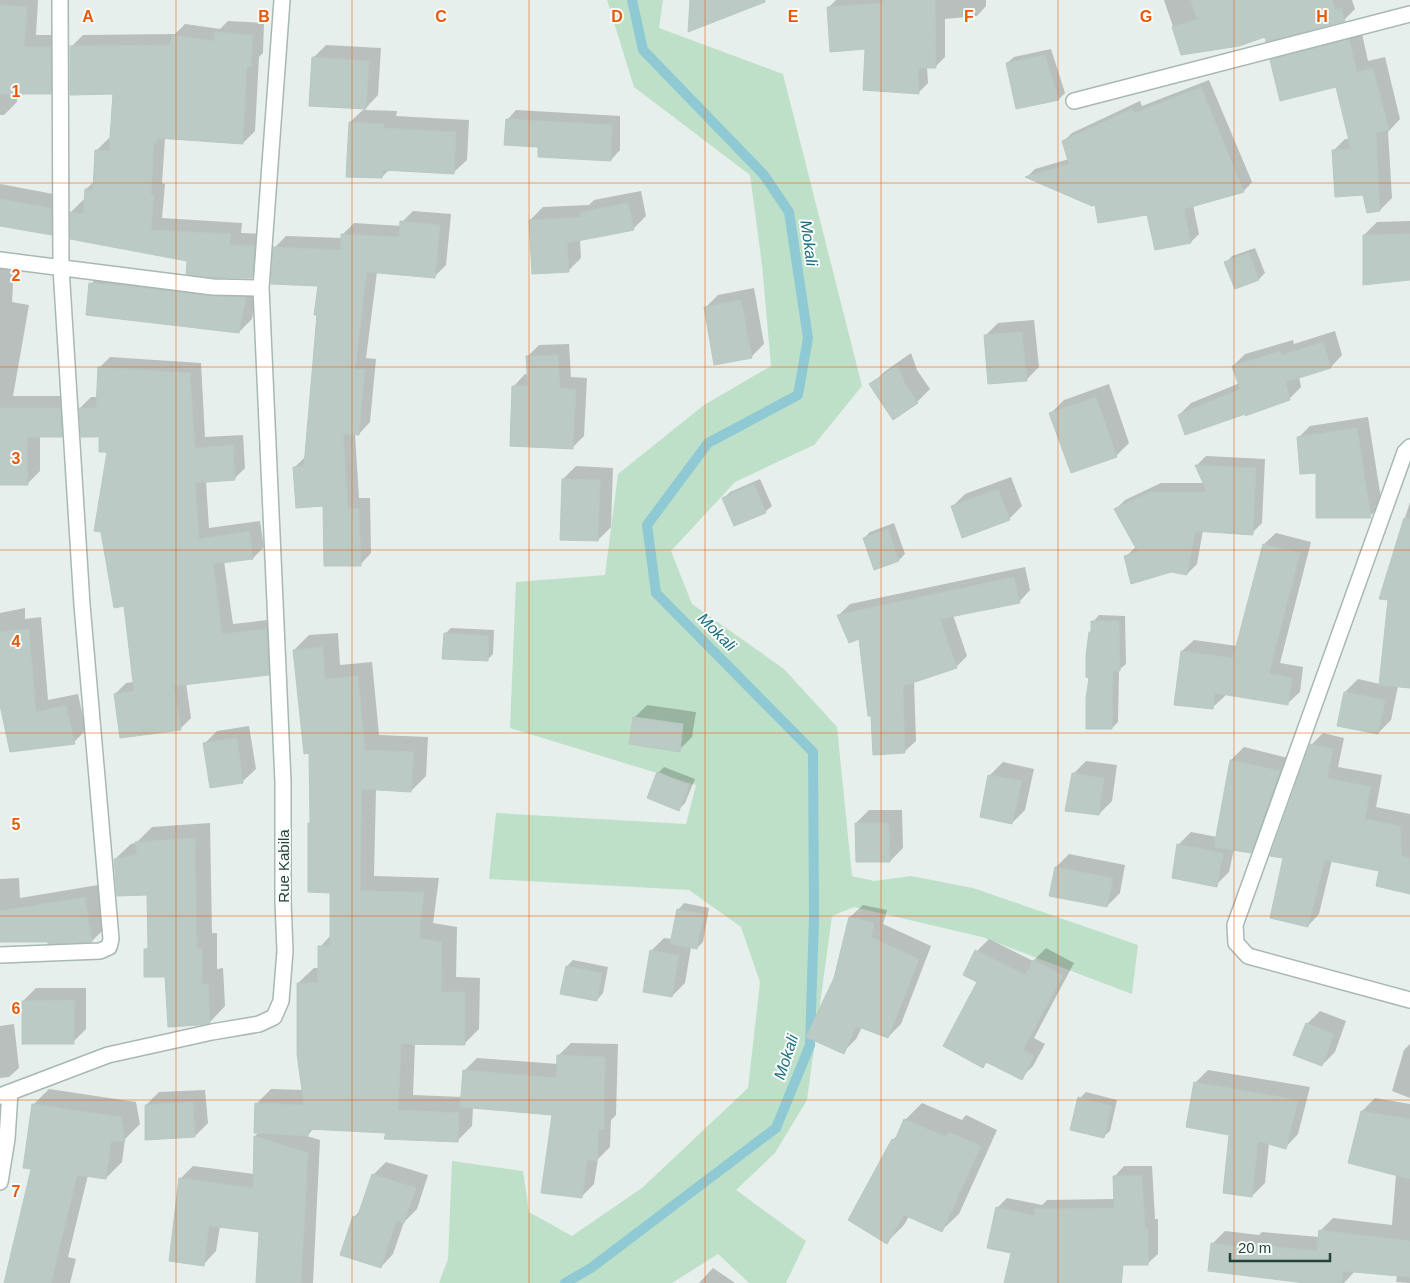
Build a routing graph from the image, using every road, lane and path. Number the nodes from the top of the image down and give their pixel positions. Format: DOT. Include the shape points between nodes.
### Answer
graph roads {
  1 [pos="60,0"];
  2 [pos="282,0"];
  3 [pos="1410,14"];
  4 [pos="1074,102"];
  5 [pos="0,260"];
  6 [pos="61,268"];
  7 [pos="261,288"];
  8 [pos="1410,447"];
  9 [pos="0,955"];
  10 [pos="1410,1000"];
  11 [pos="5,1094"];
  12 [pos="0,1182"];
  1 -- 6 [label="street"];
  2 -- 7 [label="street, Rue Kabila"];
  3 -- 4 [label="street"];
  5 -- 6 [label="street"];
  6 -- 7 [label="street" via="213,287"];
  6 -- 9 [label="street" via="82,605 111,939 108,947 100,952"];
  7 -- 11 [label="street, Rue Kabila" via="282,782 285,951 281,1001 274,1017 259,1024 108,1055"];
  8 -- 10 [label="street" via="1405,452 1235,925 1236,943 1248,956"];
  11 -- 12 [label="street" via="8,1139"];
}
